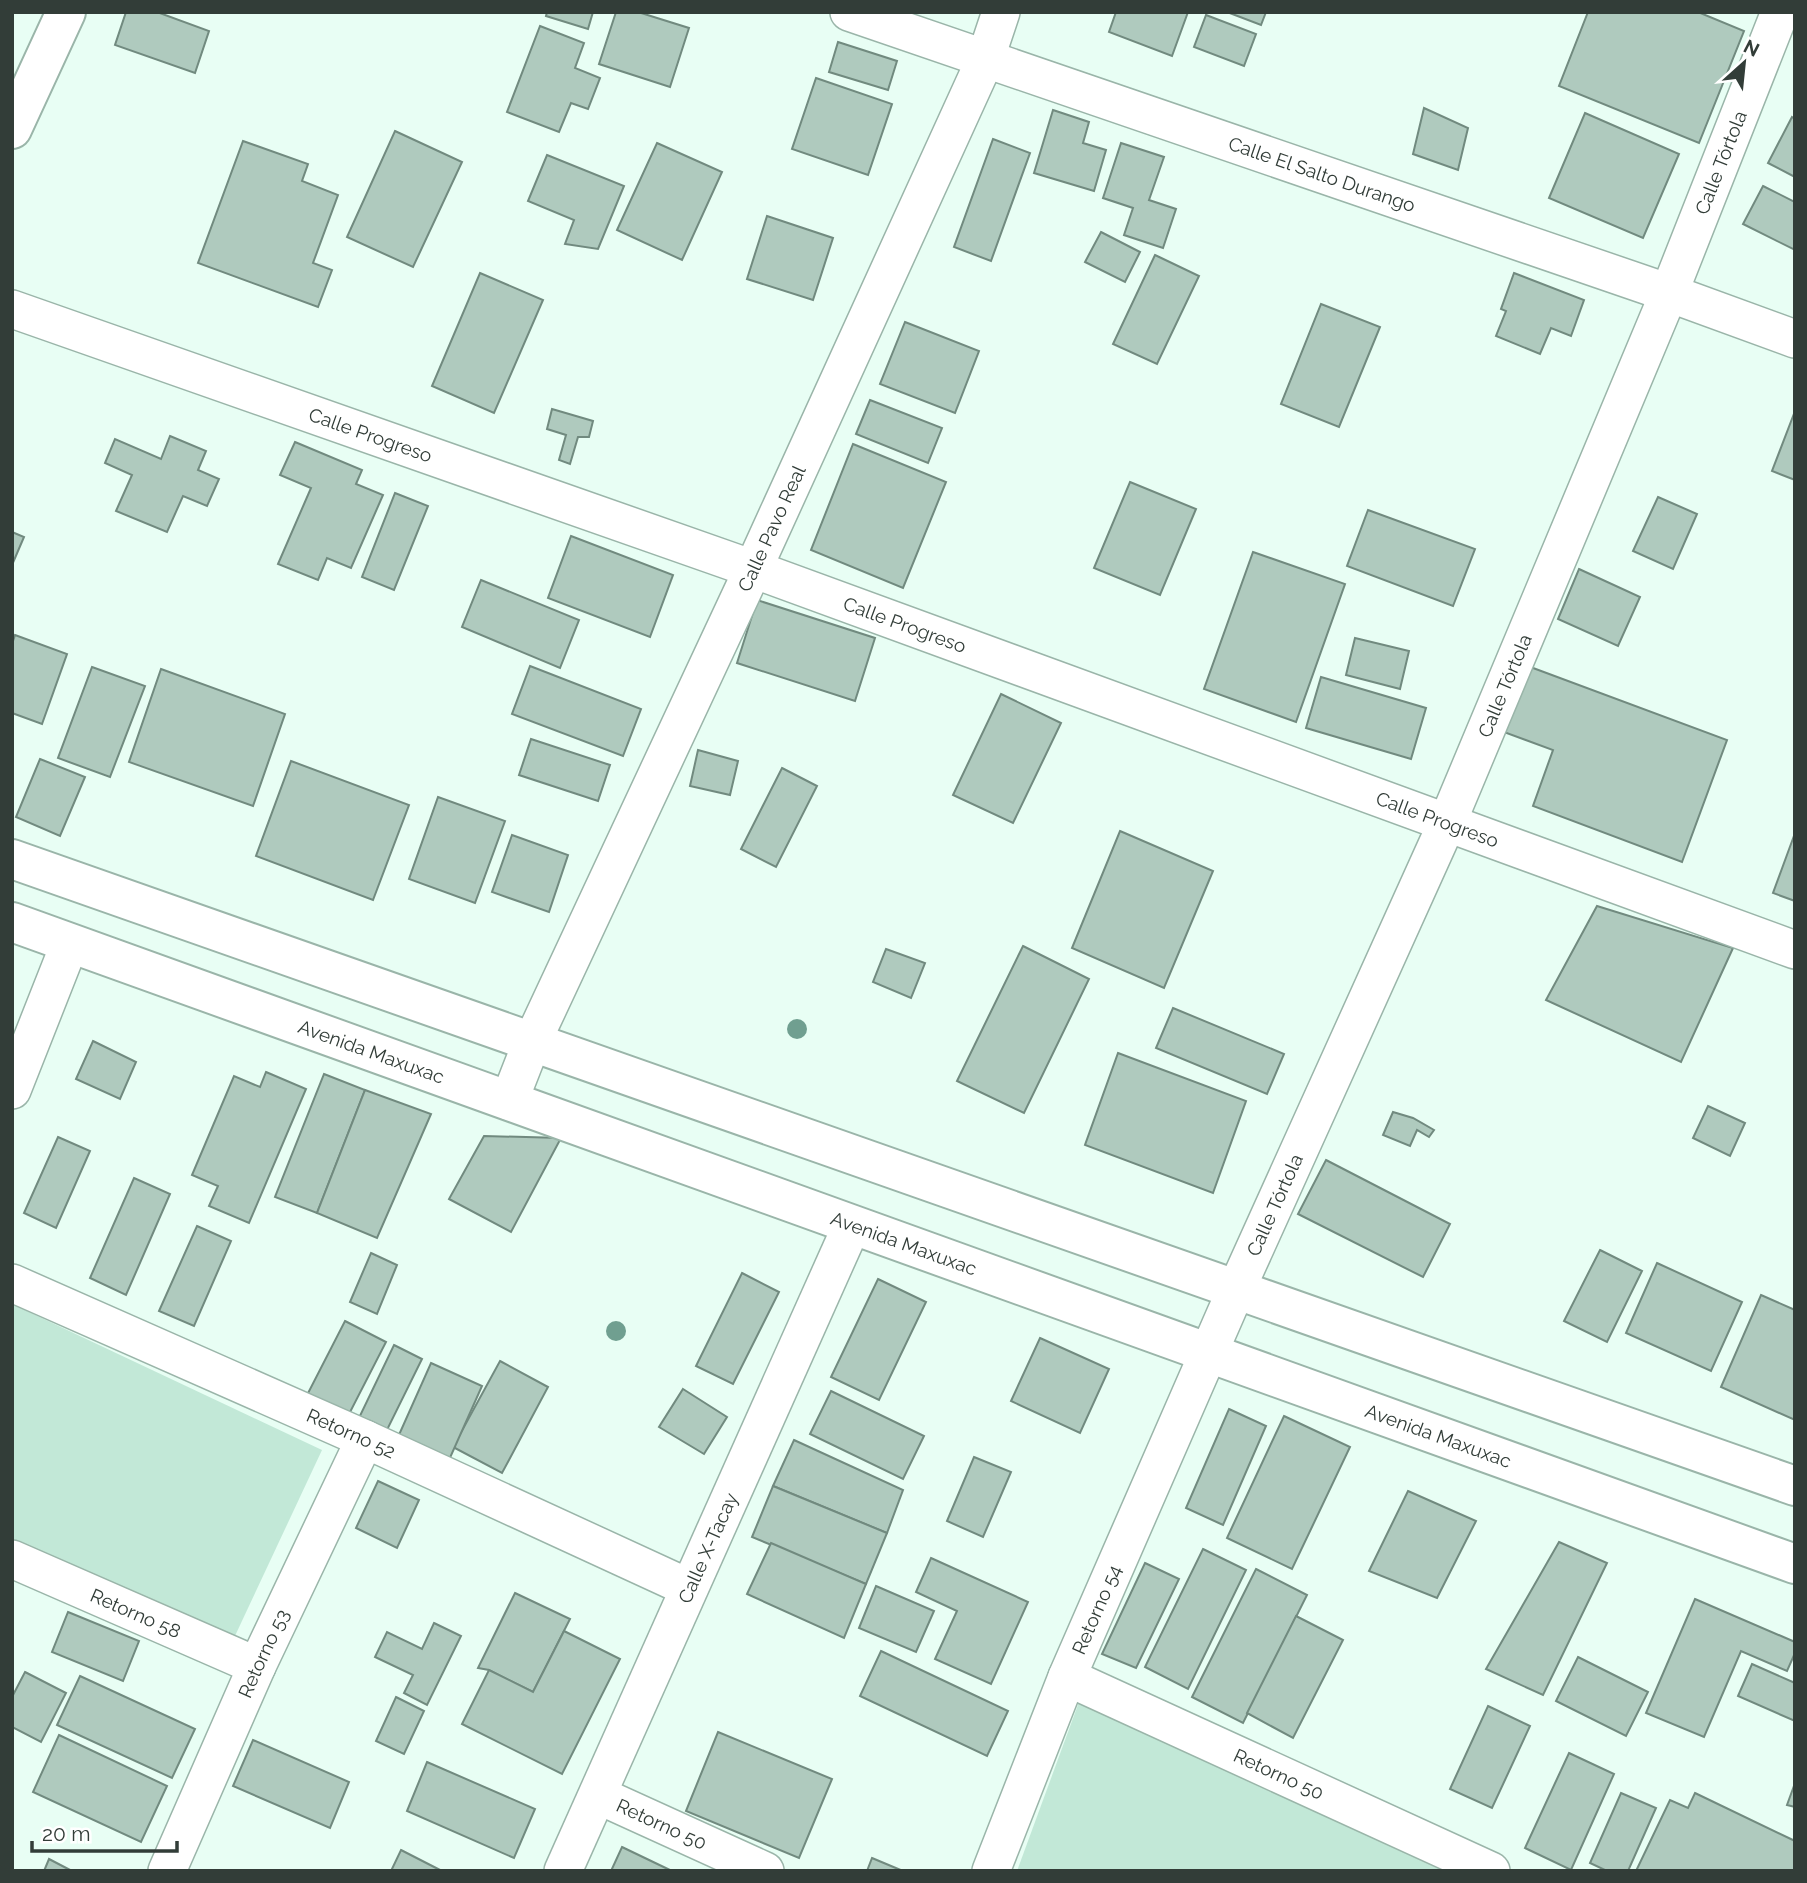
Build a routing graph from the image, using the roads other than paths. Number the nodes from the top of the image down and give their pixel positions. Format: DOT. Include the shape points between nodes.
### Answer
graph roads {
  1 [pos="66,12"];
  2 [pos="849,12"];
  3 [pos="1001,12"];
  4 [pos="1780,16"];
  5 [pos="985,60"];
  6 [pos="12,128"];
  7 [pos="1669,293"];
  8 [pos="12,309"];
  9 [pos="1795,339"];
  10 [pos="753,569"];
  11 [pos="1447,823"];
  12 [pos="12,859"];
  13 [pos="12,922"];
  14 [pos="70,943"];
  15 [pos="1795,950"];
  16 [pos="532,1042"];
  17 [pos="12,1090"];
  18 [pos="509,1101"];
  19 [pos="852,1225"];
  20 [pos="12,1283"];
  21 [pos="1236,1290"];
  22 [pos="1208,1353"];
  23 [pos="365,1439"];
  24 [pos="1795,1486"];
  25 [pos="12,1559"];
  26 [pos="1795,1564"];
  27 [pos="689,1588"];
  28 [pos="257,1666"];
  29 [pos="1067,1677"];
  30 [pos="598,1795"];
  31 [pos="167,1871"];
  32 [pos="564,1871"];
  33 [pos="765,1871"];
  34 [pos="991,1871"];
  35 [pos="1491,1871"];
  1 -- 6 [label="street"];
  2 -- 5 [label="street, Calle El Salto Durango"];
  3 -- 5 [label="street, Calle Pavo Real"];
  4 -- 7 [label="street, Calle Tórtola"];
  5 -- 7 [label="street, Calle El Salto Durango"];
  5 -- 10 [label="street, Calle Pavo Real"];
  7 -- 9 [label="street, Calle El Salto Durango"];
  7 -- 11 [label="street, Calle Tórtola"];
  8 -- 10 [label="street, Calle Progreso"];
  10 -- 11 [label="street, Calle Progreso"];
  10 -- 16 [label="street, Calle Pavo Real"];
  11 -- 15 [label="street, Calle Progreso"];
  11 -- 21 [label="street, Calle Tórtola"];
  12 -- 16 [label="street"];
  13 -- 14 [label="street, Avenida Maxuxac"];
  14 -- 17 [label="street"];
  14 -- 18 [label="street, Avenida Maxuxac"];
  16 -- 18 [label="street, Calle Pavo Real"];
  16 -- 21 [label="street"];
  18 -- 19 [label="street, Avenida Maxuxac"];
  19 -- 22 [label="street, Avenida Maxuxac"];
  19 -- 27 [label="street, Calle X-Tacay"];
  20 -- 23 [label="street, Retorno 52"];
  21 -- 22 [label="street, Calle Tórtola"];
  21 -- 24 [label="street"];
  22 -- 26 [label="street, Avenida Maxuxac"];
  22 -- 29 [label="street, Retorno 54"];
  23 -- 27 [label="street, Retorno 52"];
  23 -- 28 [label="street, Retorno 53"];
  25 -- 28 [label="street, Retorno 58"];
  27 -- 30 [label="street, Calle X-Tacay"];
  28 -- 31 [label="street, Retorno 53"];
  29 -- 34 [label="street, Retorno 54"];
  29 -- 35 [label="street, Retorno 50"];
  30 -- 32 [label="street, Calle X-Tacay"];
  30 -- 33 [label="street, Retorno 50"];
}
